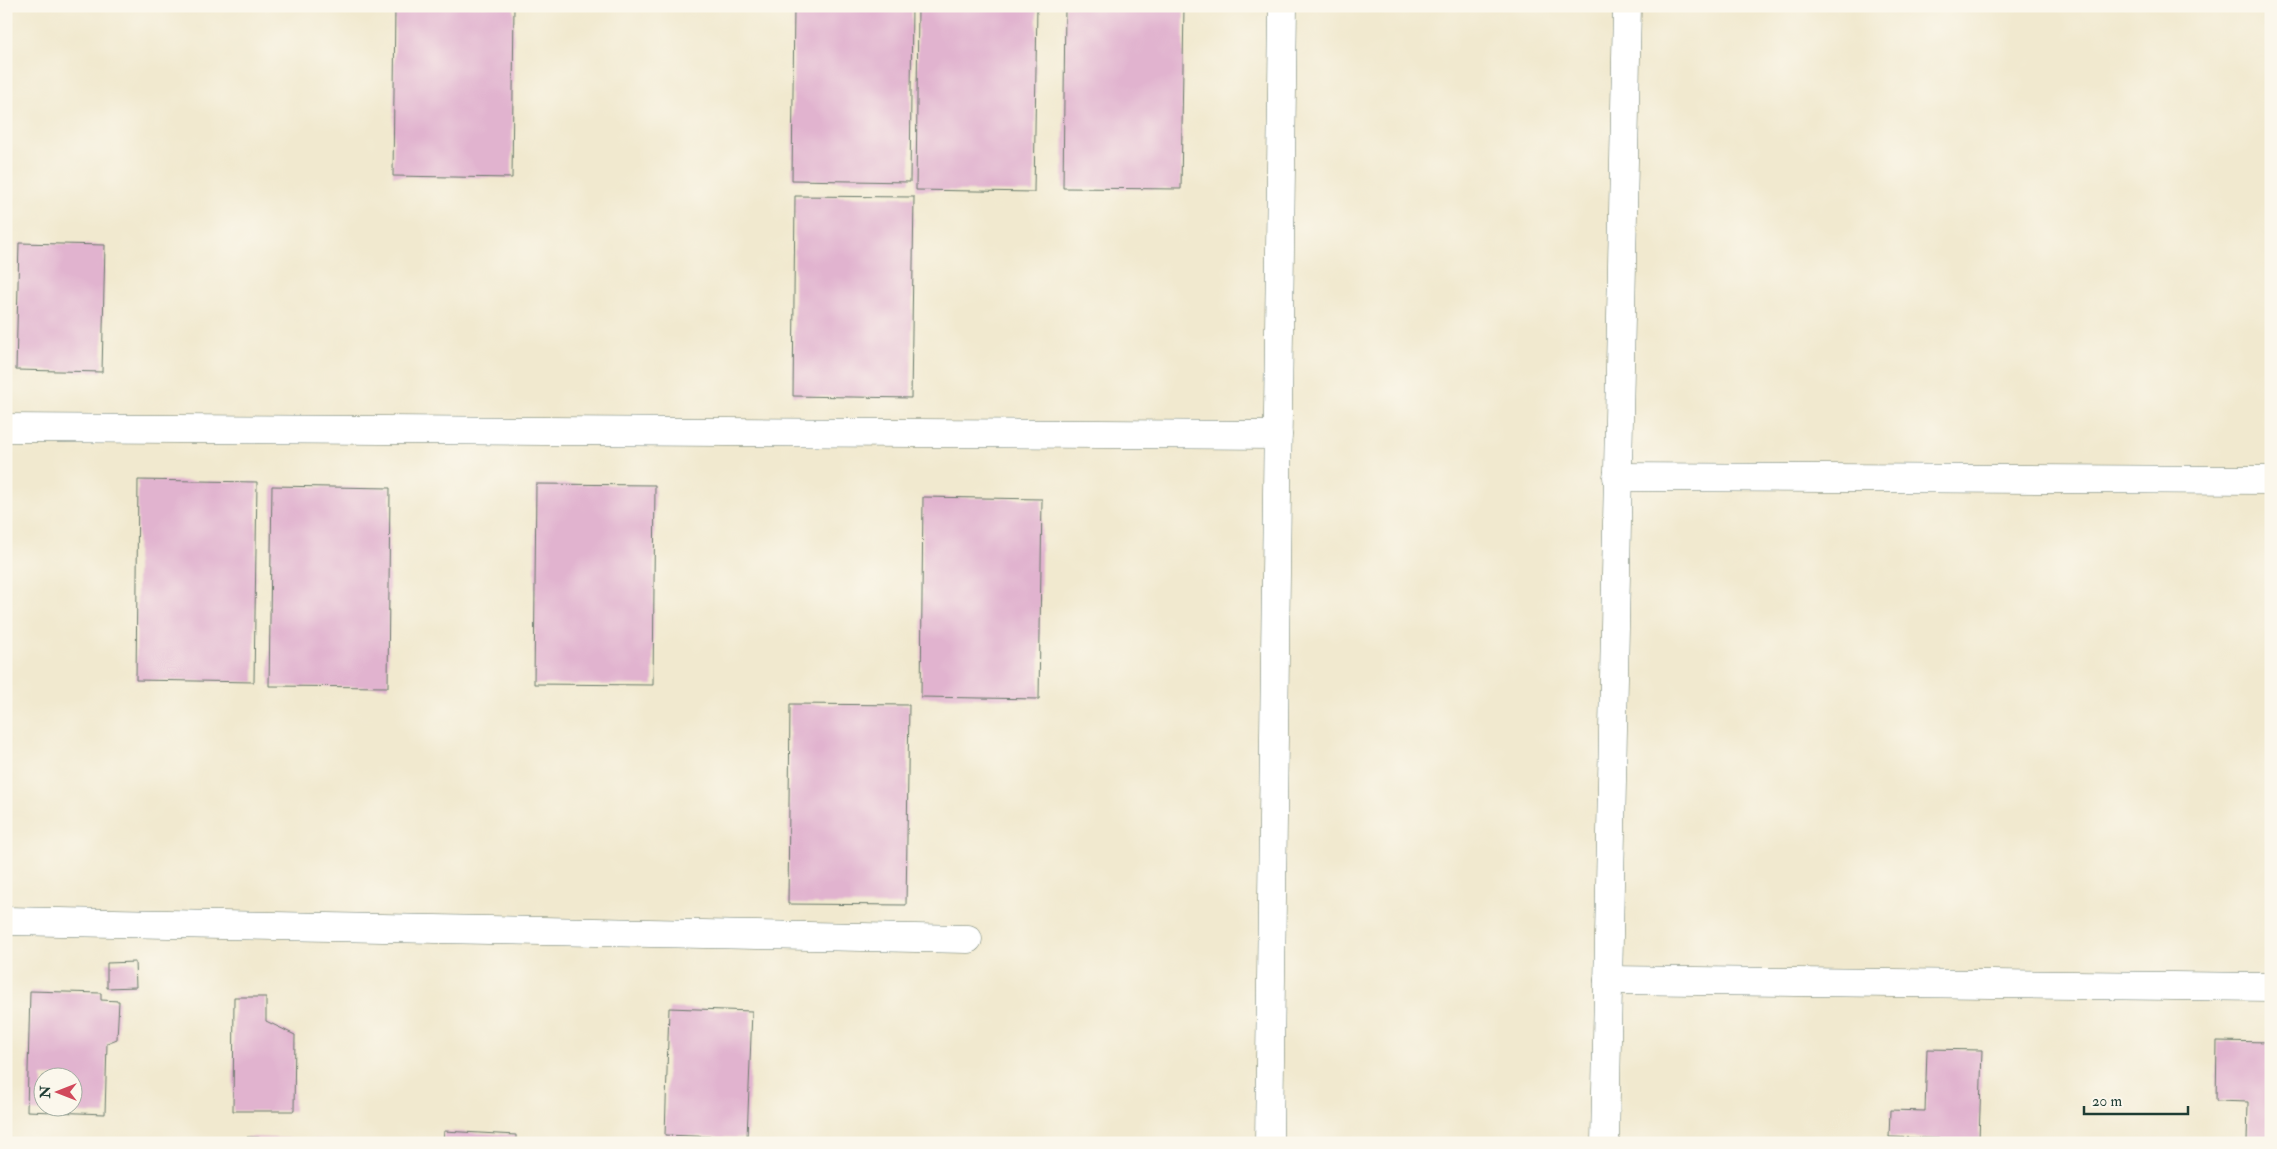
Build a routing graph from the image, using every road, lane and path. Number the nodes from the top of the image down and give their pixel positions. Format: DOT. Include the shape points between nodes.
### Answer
graph roads {
  1 [pos="1283,6"];
  2 [pos="1627,6"];
  3 [pos="6,428"];
  4 [pos="1278,435"];
  5 [pos="1618,477"];
  6 [pos="2271,480"];
  7 [pos="6,921"];
  8 [pos="968,939"];
  9 [pos="1608,980"];
  10 [pos="2271,986"];
  11 [pos="1269,1143"];
  12 [pos="1605,1143"];
  1 -- 4 [label="street"];
  2 -- 5 [label="street"];
  3 -- 4 [label="street"];
  4 -- 11 [label="street"];
  5 -- 6 [label="street"];
  5 -- 9 [label="street"];
  7 -- 8 [label="street"];
  9 -- 10 [label="street"];
  9 -- 12 [label="street"];
}
